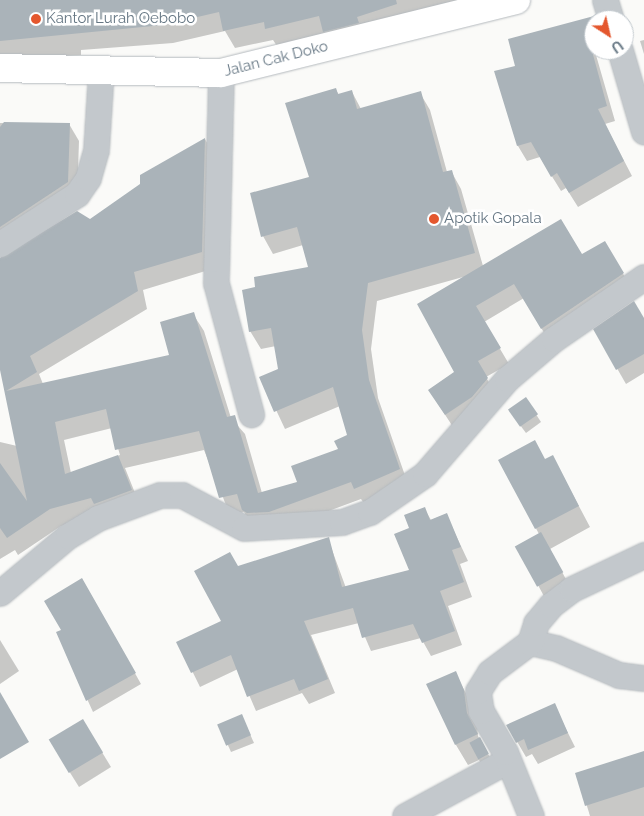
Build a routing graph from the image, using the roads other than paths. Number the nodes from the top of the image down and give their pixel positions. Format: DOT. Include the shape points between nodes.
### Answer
graph roads {
  1 [pos="516,0"];
  2 [pos="623,60"];
  3 [pos="0,68"];
  4 [pos="101,71"];
  5 [pos="221,73"];
  6 [pos="644,132"];
  7 [pos="0,244"];
  8 [pos="644,278"];
  9 [pos="251,414"];
  10 [pos="644,555"];
  11 [pos="0,593"];
  12 [pos="530,642"];
  13 [pos="644,678"];
  14 [pos="508,760"];
  15 [pos="405,816"];
  16 [pos="531,816"];
  1 -- 5 [label="main road, Jalan Cak Doko"];
  2 -- 6 [label="street"];
  3 -- 4 [label="main road, Jalan Cak Doko"];
  4 -- 5 [label="main road, Jalan Cak Doko"];
  4 -- 7 [label="street" via="96,150 88,178 77,194"];
  5 -- 9 [label="street" via="216,283"];
  8 -- 11 [label="street" via="547,344 507,379 425,474 370,512 342,522 244,528 182,495 160,496 128,504 91,522"];
  10 -- 12 [label="street" via="572,589 536,623"];
  12 -- 13 [label="street" via="619,675"];
  12 -- 14 [label="street" via="490,672 478,691 481,711"];
  14 -- 15 [label="street"];
  14 -- 16 [label="street"];
}
